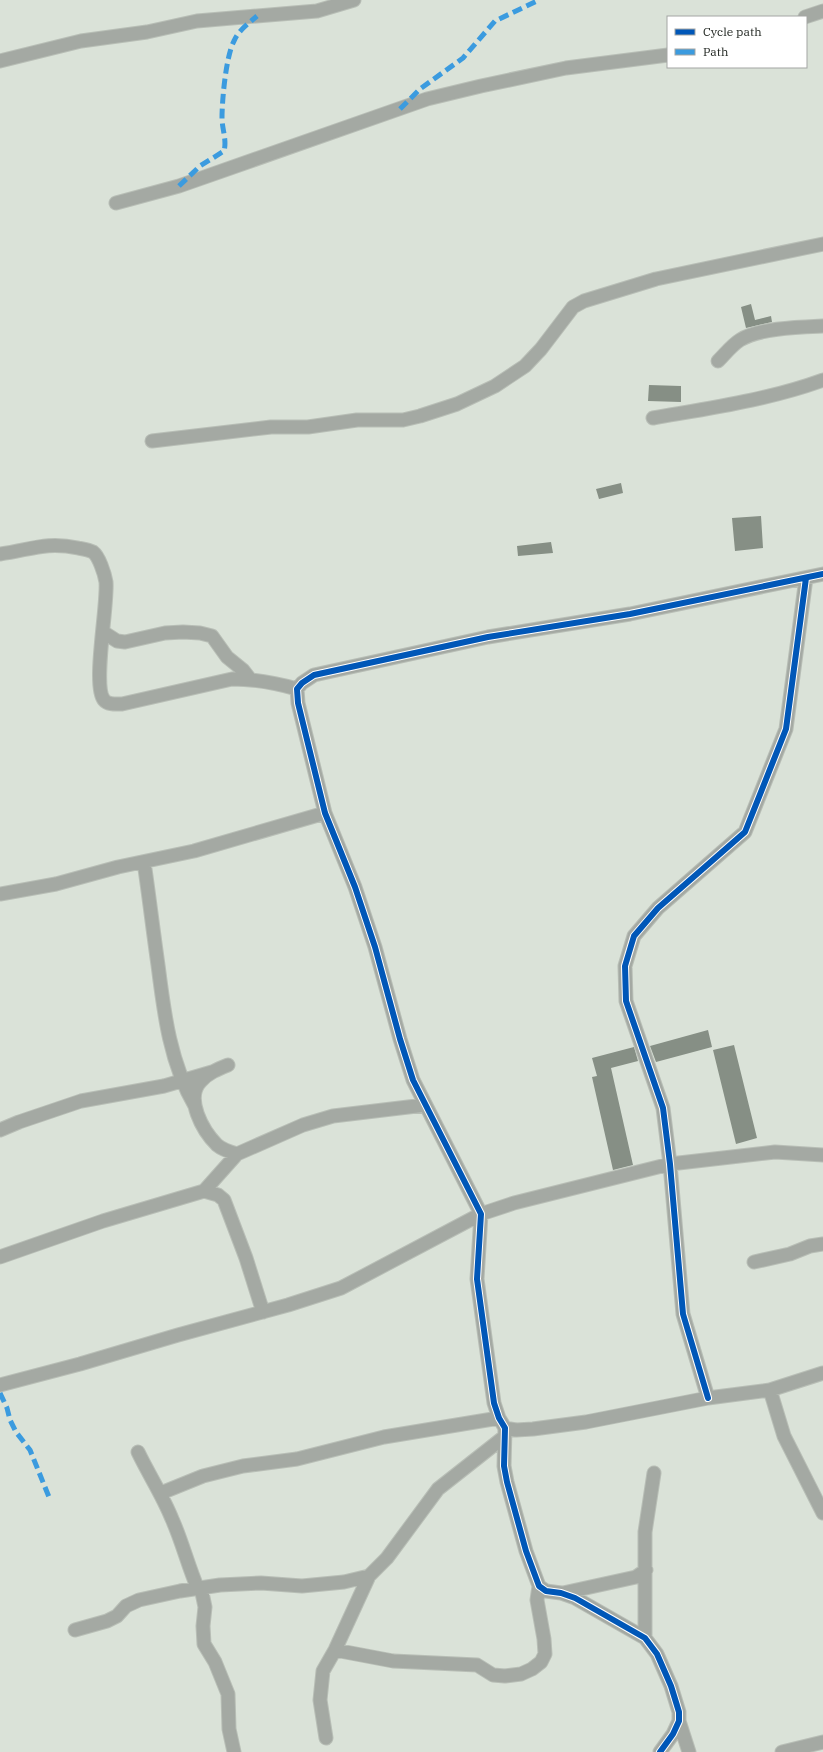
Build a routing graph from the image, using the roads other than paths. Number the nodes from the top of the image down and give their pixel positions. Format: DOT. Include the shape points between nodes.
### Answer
graph roads {
  1 [pos="354,0"];
  2 [pos="823,11"];
  3 [pos="807,16"];
  4 [pos="667,55"];
  5 [pos="0,61"];
  6 [pos="116,203"];
  7 [pos="823,244"];
  8 [pos="823,326"];
  9 [pos="718,361"];
  10 [pos="823,380"];
  11 [pos="653,418"];
  12 [pos="152,441"];
  13 [pos="0,554"];
  14 [pos="823,574"];
  15 [pos="806,578"];
  16 [pos="103,632"];
  17 [pos="250,679"];
  18 [pos="297,689"];
  19 [pos="325,813"];
  20 [pos="144,862"];
  21 [pos="0,894"];
  22 [pos="228,1065"];
  23 [pos="212,1072"];
  24 [pos="182,1081"];
  25 [pos="425,1105"];
  26 [pos="195,1106"];
  27 [pos="0,1130"];
  28 [pos="237,1154"];
  29 [pos="823,1155"];
  30 [pos="670,1164"];
  31 [pos="204,1191"];
  32 [pos="481,1214"];
  33 [pos="823,1244"];
  34 [pos="0,1257"];
  35 [pos="754,1262"];
  36 [pos="264,1312"];
  37 [pos="823,1373"];
  38 [pos="0,1385"];
  39 [pos="770,1390"];
  40 [pos="708,1398"];
  41 [pos="503,1428"];
  42 [pos="138,1452"];
  43 [pos="654,1473"];
  44 [pos="161,1493"];
  45 [pos="823,1513"];
  46 [pos="646,1570"];
  47 [pos="369,1576"];
  48 [pos="539,1586"];
  49 [pos="200,1588"];
  50 [pos="561,1593"];
  51 [pos="74,1630"];
  52 [pos="645,1638"];
  53 [pos="335,1650"];
  54 [pos="679,1721"];
  55 [pos="326,1738"];
  56 [pos="823,1742"];
  57 [pos="234,1752"];
  58 [pos="660,1752"];
  59 [pos="689,1752"];
  60 [pos="782,1752"];
  1 -- 5 [label="street" via="317,11 197,20 147,32 81,41"];
  2 -- 3 [label="street"];
  4 -- 6 [label="street" via="566,68 427,99 186,184"];
  7 -- 12 [label="street" via="656,279 584,301 573,306 525,366 495,386 457,404 420,416 403,420 357,420 308,427 270,427"];
  8 -- 9 [label="street" via="790,328 750,335 740,340"];
  10 -- 11 [label="street" via="800,389 740,404"];
  13 -- 16 [label="street" via="47,545 69,546 92,552 98,557 106,582"];
  14 -- 15 [label="street"];
  15 -- 18 [label="street" via="630,614 488,636 314,675"];
  15 -- 30 [label="street" via="786,729 745,832 658,908 634,936 625,966 626,1001 663,1108"];
  16 -- 17 [label="street" via="117,641 126,642 165,633 200,633 212,636 227,657"];
  16 -- 17 [label="street" via="100,690 108,703 122,704 232,679"];
  17 -- 18 [label="street"];
  18 -- 19 [label="street" via="298,703"];
  19 -- 20 [label="street" via="194,851"];
  19 -- 25 [label="street" via="365,917 400,1040 413,1080"];
  20 -- 21 [label="street" via="56,884"];
  20 -- 24 [label="street" via="167,1026"];
  22 -- 23 [label="street"];
  23 -- 24 [label="street"];
  23 -- 26 [label="street" via="200,1081 194,1097"];
  24 -- 26 [label="street"];
  24 -- 27 [label="street" via="81,1101"];
  25 -- 28 [label="street" via="333,1116 303,1125"];
  25 -- 32 [label="street"];
  26 -- 28 [label="street" via="204,1129 218,1145"];
  28 -- 31 [label="street"];
  29 -- 30 [label="street" via="775,1152"];
  30 -- 32 [label="street" via="514,1203"];
  30 -- 40 [label="street" via="683,1314"];
  31 -- 34 [label="street" via="103,1221"];
  31 -- 36 [label="street" via="218,1195 224,1200"];
  32 -- 36 [label="street" via="340,1288"];
  32 -- 41 [label="street" via="477,1279 494,1403"];
  33 -- 35 [label="street"];
  36 -- 38 [label="street"];
  37 -- 39 [label="street"];
  39 -- 40 [label="street"];
  39 -- 45 [label="street" via="784,1436"];
  40 -- 41 [label="street" via="586,1422 533,1429"];
  41 -- 44 [label="street" via="384,1437 297,1459 242,1466 203,1476"];
  41 -- 47 [label="street" via="438,1488 387,1558"];
  41 -- 48 [label="street" via="507,1482 526,1551"];
  42 -- 44 [label="street"];
  43 -- 46 [label="street" via="645,1532"];
  44 -- 49 [label="street"];
  46 -- 50 [label="street" via="636,1577"];
  46 -- 52 [label="street"];
  47 -- 49 [label="street" via="344,1582 302,1586 261,1583"];
  47 -- 53 [label="street"];
  48 -- 50 [label="street" via="546,1591"];
  48 -- 53 [label="street" via="537,1600 545,1654 541,1662 521,1674 493,1675 477,1665 393,1661"];
  49 -- 51 [label="street" via="139,1600 126,1606 107,1622"];
  49 -- 57 [label="street" via="206,1607 204,1644 215,1662 228,1694 229,1729"];
  50 -- 52 [label="street" via="575,1598"];
  52 -- 54 [label="street" via="656,1654 671,1686"];
  53 -- 55 [label="street" via="324,1671 320,1700"];
  54 -- 58 [label="street"];
  54 -- 59 [label="street"];
  56 -- 60 [label="street"];
}
